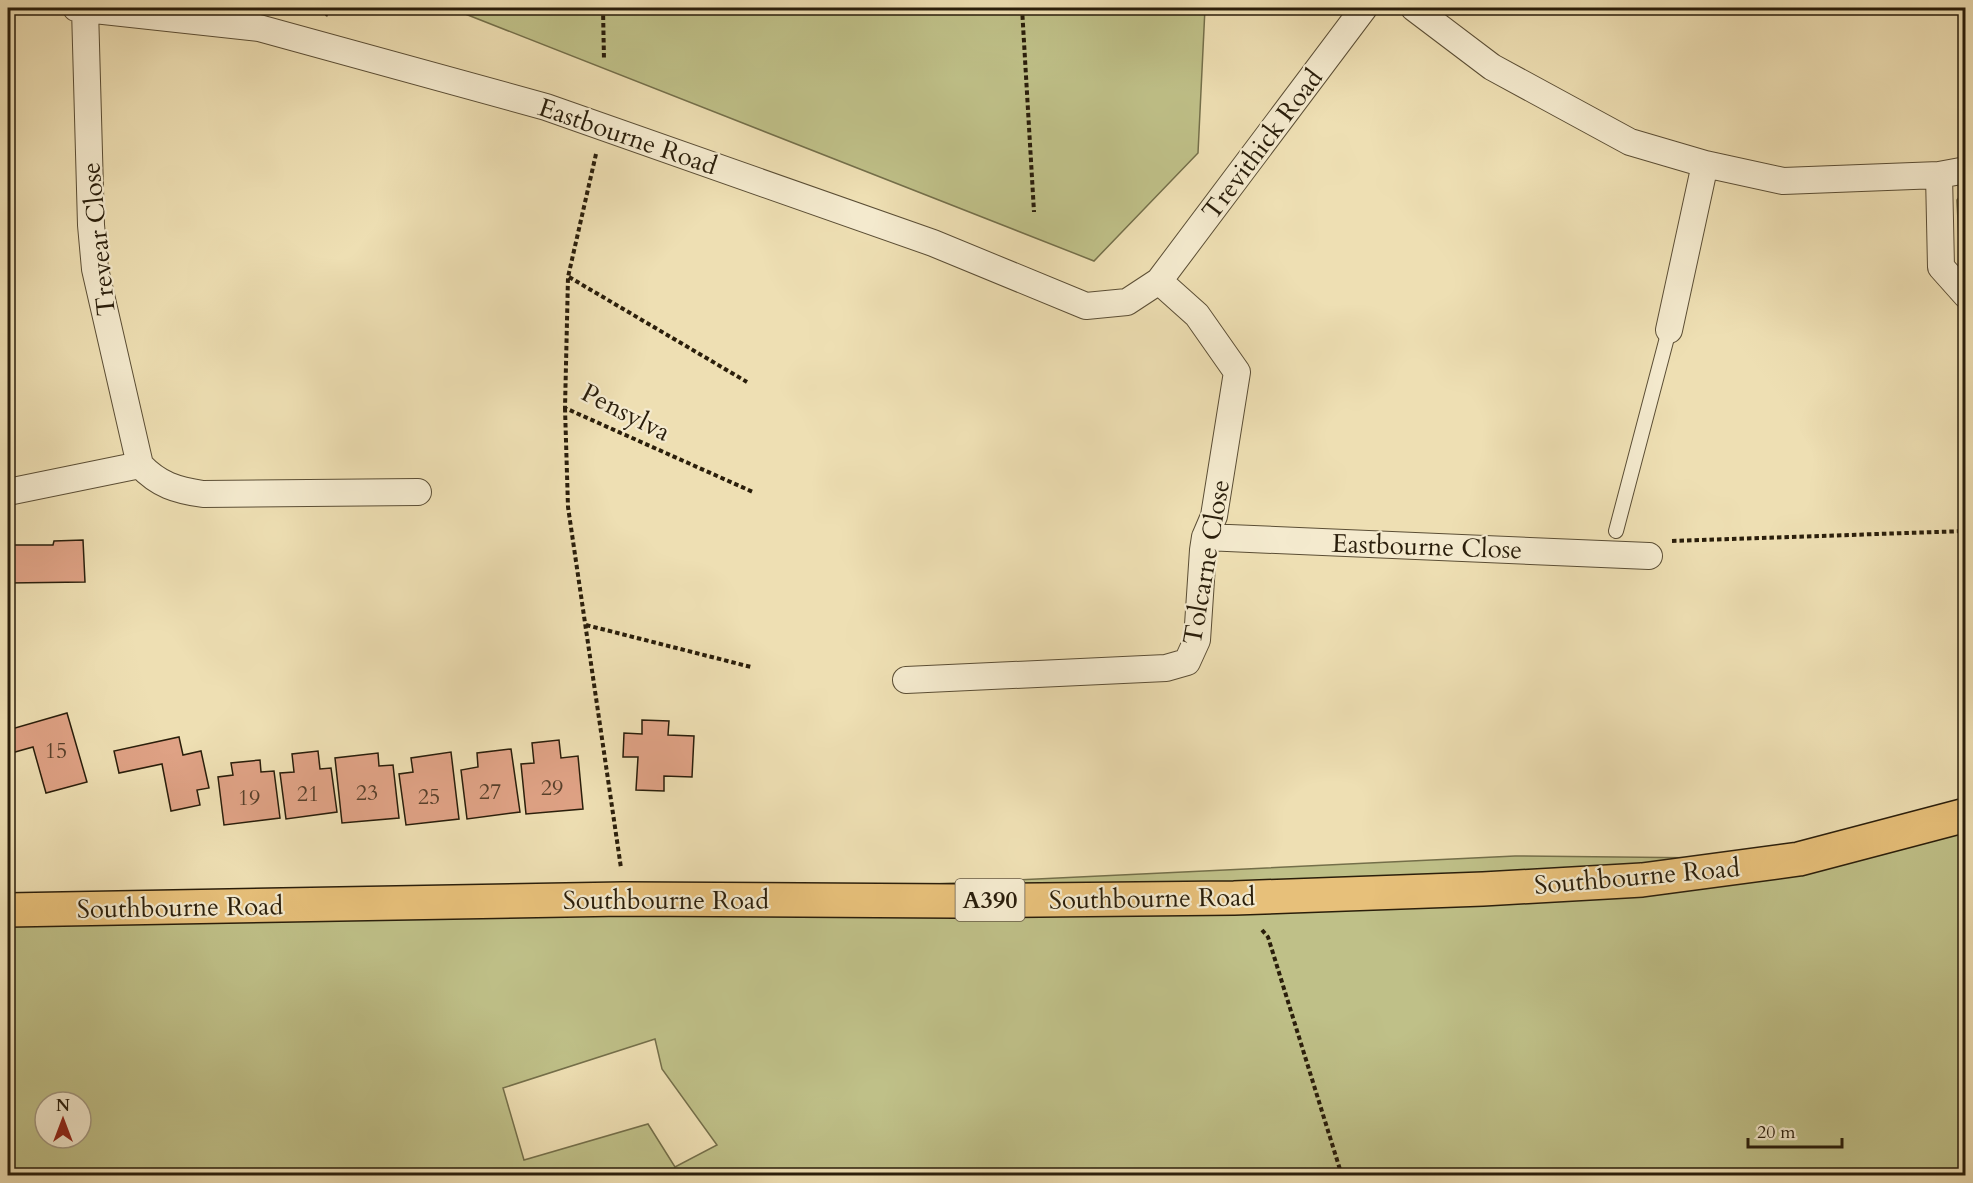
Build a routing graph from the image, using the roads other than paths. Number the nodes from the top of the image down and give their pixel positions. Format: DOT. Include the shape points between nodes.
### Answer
graph roads {
  1 [pos="81,8"];
  2 [pos="1364,8"];
  3 [pos="1414,8"];
  4 [pos="156,12"];
  5 [pos="1705,164"];
  6 [pos="1965,170"];
  7 [pos="1938,175"];
  8 [pos="1159,281"];
  9 [pos="1965,295"];
  10 [pos="1669,330"];
  11 [pos="140,465"];
  12 [pos="8,492"];
  13 [pos="418,492"];
  14 [pos="1616,531"];
  15 [pos="1205,537"];
  16 [pos="1649,556"];
  17 [pos="906,680"];
  18 [pos="1965,815"];
  19 [pos="8,910"];
  1 -- 4 [label="street, Eastbourne Road"];
  1 -- 11 [label="street, Trevear Close" via="95,269"];
  2 -- 8 [label="street, Trevithick Road"];
  3 -- 5 [label="street" via="1492,67 1630,142"];
  4 -- 8 [label="street, Eastbourne Road" via="259,28 546,107 933,243 1086,306 1127,302"];
  5 -- 7 [label="street" via="1783,181"];
  5 -- 10 [label="street"];
  6 -- 7 [label="street"];
  7 -- 9 [label="street" via="1941,267"];
  8 -- 15 [label="street, Tolcarne Close" via="1197,315 1237,372 1214,516"];
  10 -- 14 [label="lane"];
  11 -- 12 [label="street"];
  11 -- 13 [label="street" via="152,479 170,489 203,494"];
  15 -- 16 [label="street, Eastbourne Close"];
  15 -- 17 [label="street, Tolcarne Close" via="1197,640 1187,662 1166,668"];
  18 -- 19 [label="highway, Southbourne Road / A390" via="1799,859 1642,880 1234,898 623,898"];
}
